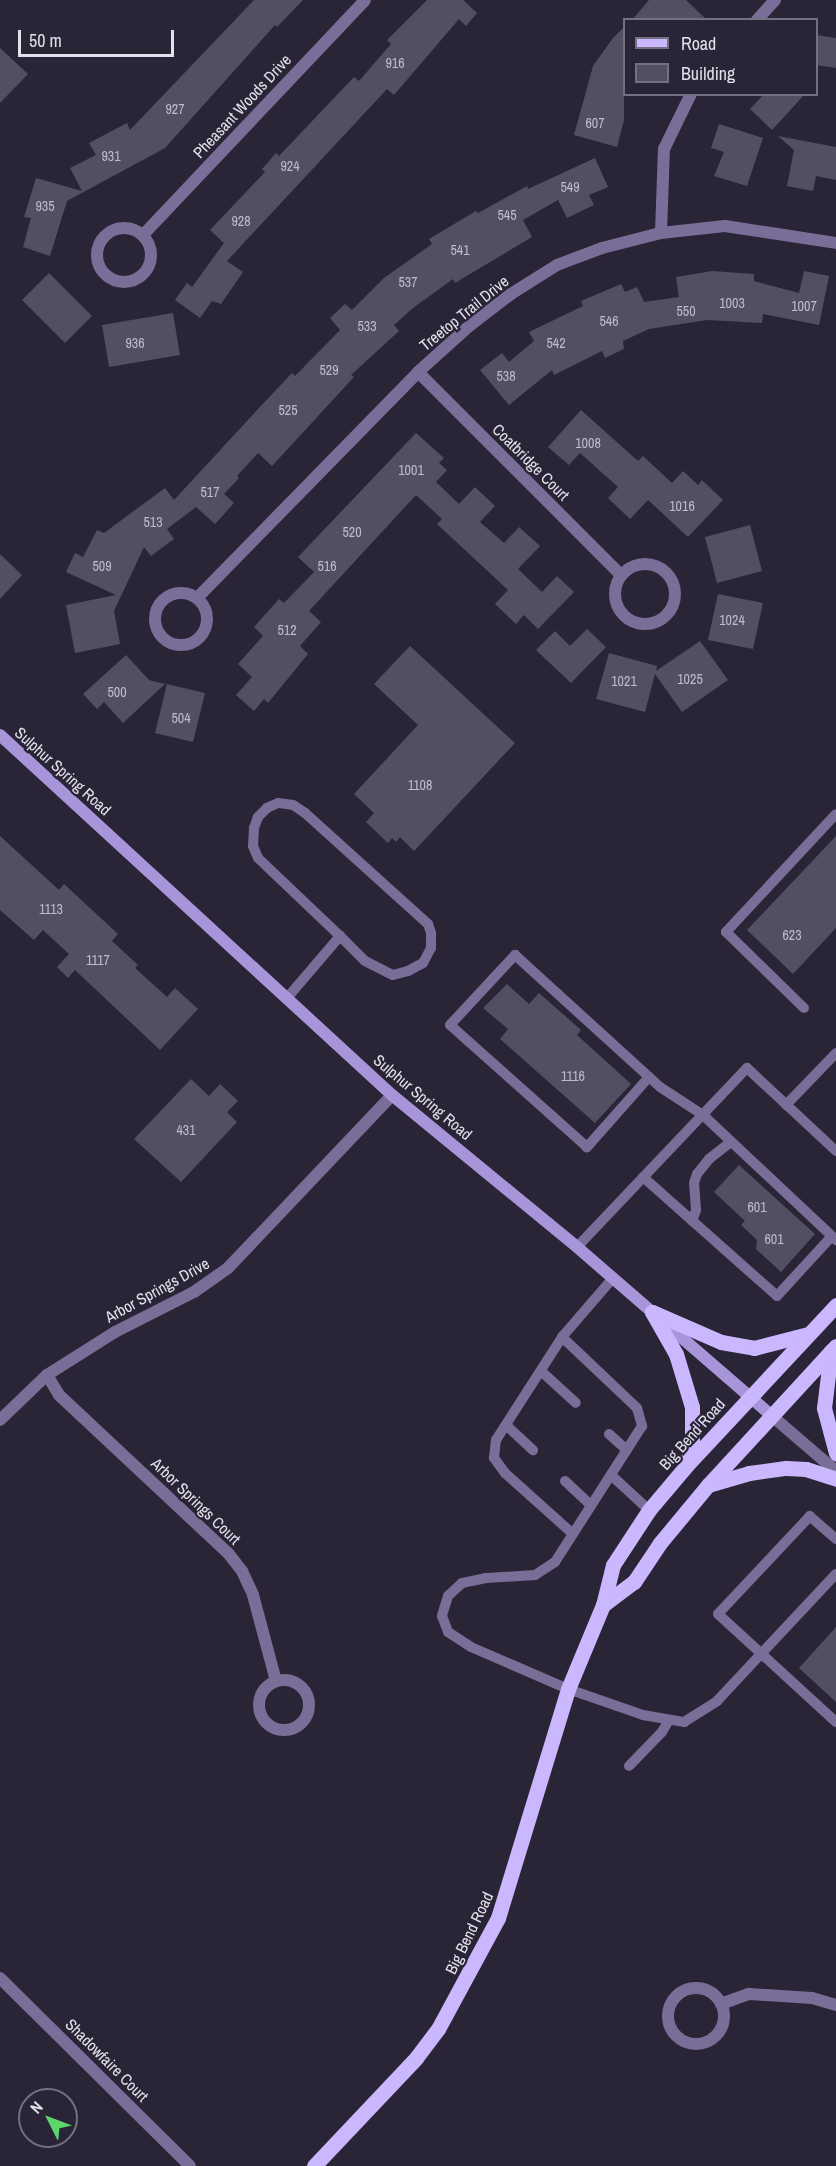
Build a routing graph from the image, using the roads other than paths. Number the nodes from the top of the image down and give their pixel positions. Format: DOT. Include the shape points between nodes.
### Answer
graph roads {
  1 [pos="365,0"];
  2 [pos="775,0"];
  3 [pos="759,18"];
  4 [pos="690,96"];
  5 [pos="661,233"];
  6 [pos="143,236"];
  7 [pos="836,243"];
  8 [pos="418,372"];
  9 [pos="621,575"];
  10 [pos="197,598"];
  11 [pos="0,735"];
  12 [pos="836,814"];
  13 [pos="340,936"];
  14 [pos="287,998"];
  15 [pos="804,1008"];
  16 [pos="836,1053"];
  17 [pos="649,1077"];
  18 [pos="392,1095"];
  19 [pos="786,1105"];
  20 [pos="703,1114"];
  21 [pos="732,1142"];
  22 [pos="836,1151"];
  23 [pos="643,1177"];
  24 [pos="692,1221"];
  25 [pos="834,1238"];
  26 [pos="577,1246"];
  27 [pos="613,1278"];
  28 [pos="836,1305"];
  29 [pos="652,1312"];
  30 [pos="810,1333"];
  31 [pos="562,1337"];
  32 [pos="833,1348"];
  33 [pos="541,1371"];
  34 [pos="47,1375"];
  35 [pos="750,1397"];
  36 [pos="576,1403"];
  37 [pos="772,1416"];
  38 [pos="0,1420"];
  39 [pos="506,1425"];
  40 [pos="609,1434"];
  41 [pos="533,1450"];
  42 [pos="627,1450"];
  43 [pos="836,1453"];
  44 [pos="687,1465"];
  45 [pos="836,1471"];
  46 [pos="611,1476"];
  47 [pos="836,1479"];
  48 [pos="565,1480"];
  49 [pos="708,1485"];
  50 [pos="591,1505"];
  51 [pos="649,1510"];
  52 [pos="573,1534"];
  53 [pos="836,1539"];
  54 [pos="836,1574"];
  55 [pos="603,1605"];
  56 [pos="762,1653"];
  57 [pos="276,1681"];
  58 [pos="568,1689"];
  59 [pos="669,1720"];
  60 [pos="836,1722"];
  61 [pos="629,1766"];
  62 [pos="0,1978"];
  63 [pos="721,2004"];
  64 [pos="836,2005"];
  65 [pos="190,2166"];
  66 [pos="314,2166"];
  1 -- 6 [label="street, Pheasant Woods Drive"];
  2 -- 3 [label="street"];
  4 -- 5 [label="street" via="664,149"];
  5 -- 7 [label="street, Treetop Trail Drive" via="725,226"];
  5 -- 8 [label="street, Treetop Trail Drive" via="602,248 557,265 468,327"];
  6 -- 6 [label="street" via="126,228 104,237 97,255 106,276 124,283 139,279 146,272 152,254"];
  8 -- 9 [label="street, Coatbridge Court"];
  8 -- 10 [label="street, Treetop Trail Drive"];
  9 -- 9 [label="street" via="615,595 626,617 645,624 664,617 671,609 676,589 665,570 646,563"];
  10 -- 10 [label="street" via="182,592 160,603 156,627 166,640 183,645 192,643 205,630 207,613"];
  11 -- 14 [label="main road, Sulphur Spring Road"];
  12 -- 15 [label="lane" via="726,932"];
  13 -- 13 [label="lane" via="365,961 393,975 423,963 431,948 428,924 305,813 293,805 278,803 267,808 254,828 253,846 258,858"];
  13 -- 14 [label="lane"];
  14 -- 18 [label="main road, Sulphur Spring Road"];
  16 -- 19 [label="lane"];
  17 -- 17 [label="lane" via="515,955 450,1025 587,1148"];
  17 -- 20 [label="lane"];
  18 -- 26 [label="main road, Sulphur Spring Road"];
  18 -- 34 [label="street, Arbor Springs Drive" via="212,1281 115,1332"];
  19 -- 20 [label="lane" via="747,1068"];
  19 -- 22 [label="lane"];
  20 -- 21 [label="lane"];
  20 -- 23 [label="lane"];
  21 -- 24 [label="lane" via="708,1159 697,1174"];
  21 -- 25 [label="lane"];
  23 -- 24 [label="lane"];
  23 -- 26 [label="lane"];
  24 -- 25 [label="lane" via="777,1296"];
  26 -- 27 [label="main road, Sulphur Spring Road"];
  27 -- 29 [label="main road, Sulphur Spring Road"];
  27 -- 31 [label="lane"];
  28 -- 30 [label="main road, Big Bend Road"];
  29 -- 30 [label="main road" via="721,1342 754,1348"];
  29 -- 35 [label="main road, Sulphur Spring Road"];
  29 -- 44 [label="main road" via="676,1354 692,1407"];
  30 -- 35 [label="main road, Big Bend Road"];
  31 -- 33 [label="lane"];
  31 -- 42 [label="lane" via="637,1408 642,1426"];
  32 -- 37 [label="main road, Big Bend Road"];
  32 -- 43 [label="main road" via="824,1408"];
  33 -- 36 [label="lane"];
  33 -- 39 [label="lane"];
  34 -- 38 [label="street, Arbor Springs Drive"];
  34 -- 57 [label="street, Arbor Springs Court" via="59,1395 228,1553 242,1571 253,1595"];
  35 -- 37 [label="main road, Sulphur Spring Road"];
  35 -- 44 [label="main road, Big Bend Road"];
  37 -- 45 [label="street, Sulphur Spring Road"];
  37 -- 49 [label="main road, Big Bend Road"];
  39 -- 41 [label="lane"];
  39 -- 52 [label="lane" via="496,1440 494,1458 505,1473"];
  40 -- 42 [label="lane"];
  42 -- 46 [label="lane"];
  44 -- 51 [label="main road, Big Bend Road"];
  46 -- 50 [label="lane"];
  46 -- 51 [label="lane"];
  47 -- 49 [label="main road" via="806,1469 786,1468"];
  48 -- 50 [label="lane"];
  49 -- 55 [label="main road, Big Bend Road" via="633,1582"];
  50 -- 52 [label="lane"];
  51 -- 55 [label="main road, Big Bend Road" via="612,1565"];
  52 -- 58 [label="lane" via="555,1562 535,1575 462,1583 448,1596 442,1616 448,1632 471,1647"];
  53 -- 56 [label="lane" via="810,1516 718,1614"];
  54 -- 56 [label="lane"];
  55 -- 58 [label="main road, Big Bend Road"];
  56 -- 59 [label="lane" via="717,1701 684,1722"];
  56 -- 60 [label="lane"];
  57 -- 57 [label="street" via="262,1692 258,1709 274,1729 290,1730 304,1720 309,1700 299,1685"];
  58 -- 59 [label="lane"];
  58 -- 66 [label="main road, Big Bend Road" via="508,1895 457,1997 416,2058"];
  59 -- 61 [label="lane"];
  62 -- 65 [label="street, Shadowfaire Court"];
  63 -- 63 [label="street" via="709,1991 684,1991 671,2003 668,2012 672,2030 695,2044 713,2038 723,2022"];
  63 -- 64 [label="street" via="748,1994 813,1998"];
}
